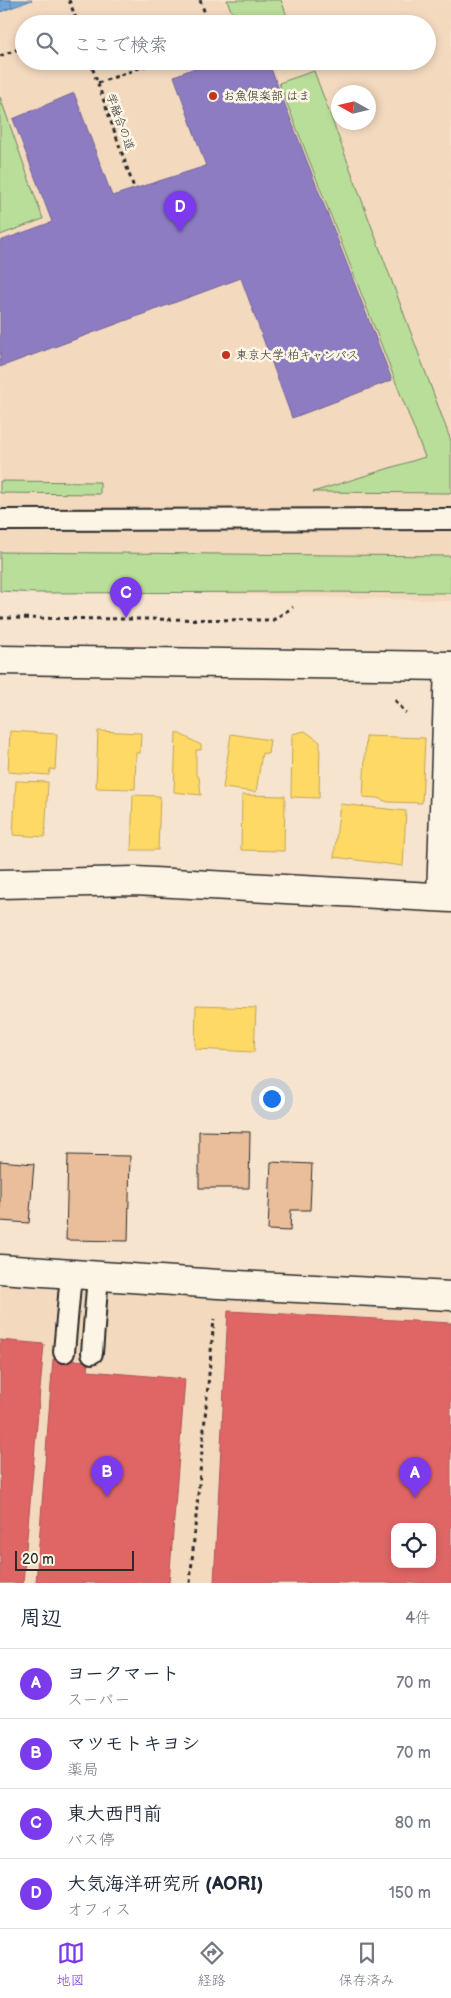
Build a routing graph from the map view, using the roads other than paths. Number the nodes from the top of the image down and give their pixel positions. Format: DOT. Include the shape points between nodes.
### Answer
graph roads {
  1 [pos="451,519"];
  2 [pos="0,520"];
  3 [pos="0,660"];
  4 [pos="450,666"];
  5 [pos="0,884"];
  6 [pos="446,898"];
  7 [pos="0,1269"];
  8 [pos="71,1274"];
  9 [pos="98,1276"];
  10 [pos="451,1296"];
  11 [pos="64,1352"];
  12 [pos="92,1353"];
  1 -- 2 [label="lane"];
  3 -- 4 [label="street"];
  4 -- 6 [label="street"];
  5 -- 6 [label="street" via="135,882"];
  7 -- 8 [label="street"];
  8 -- 9 [label="street"];
  8 -- 11 [label="lane"];
  9 -- 10 [label="street"];
  9 -- 12 [label="lane"];
}
